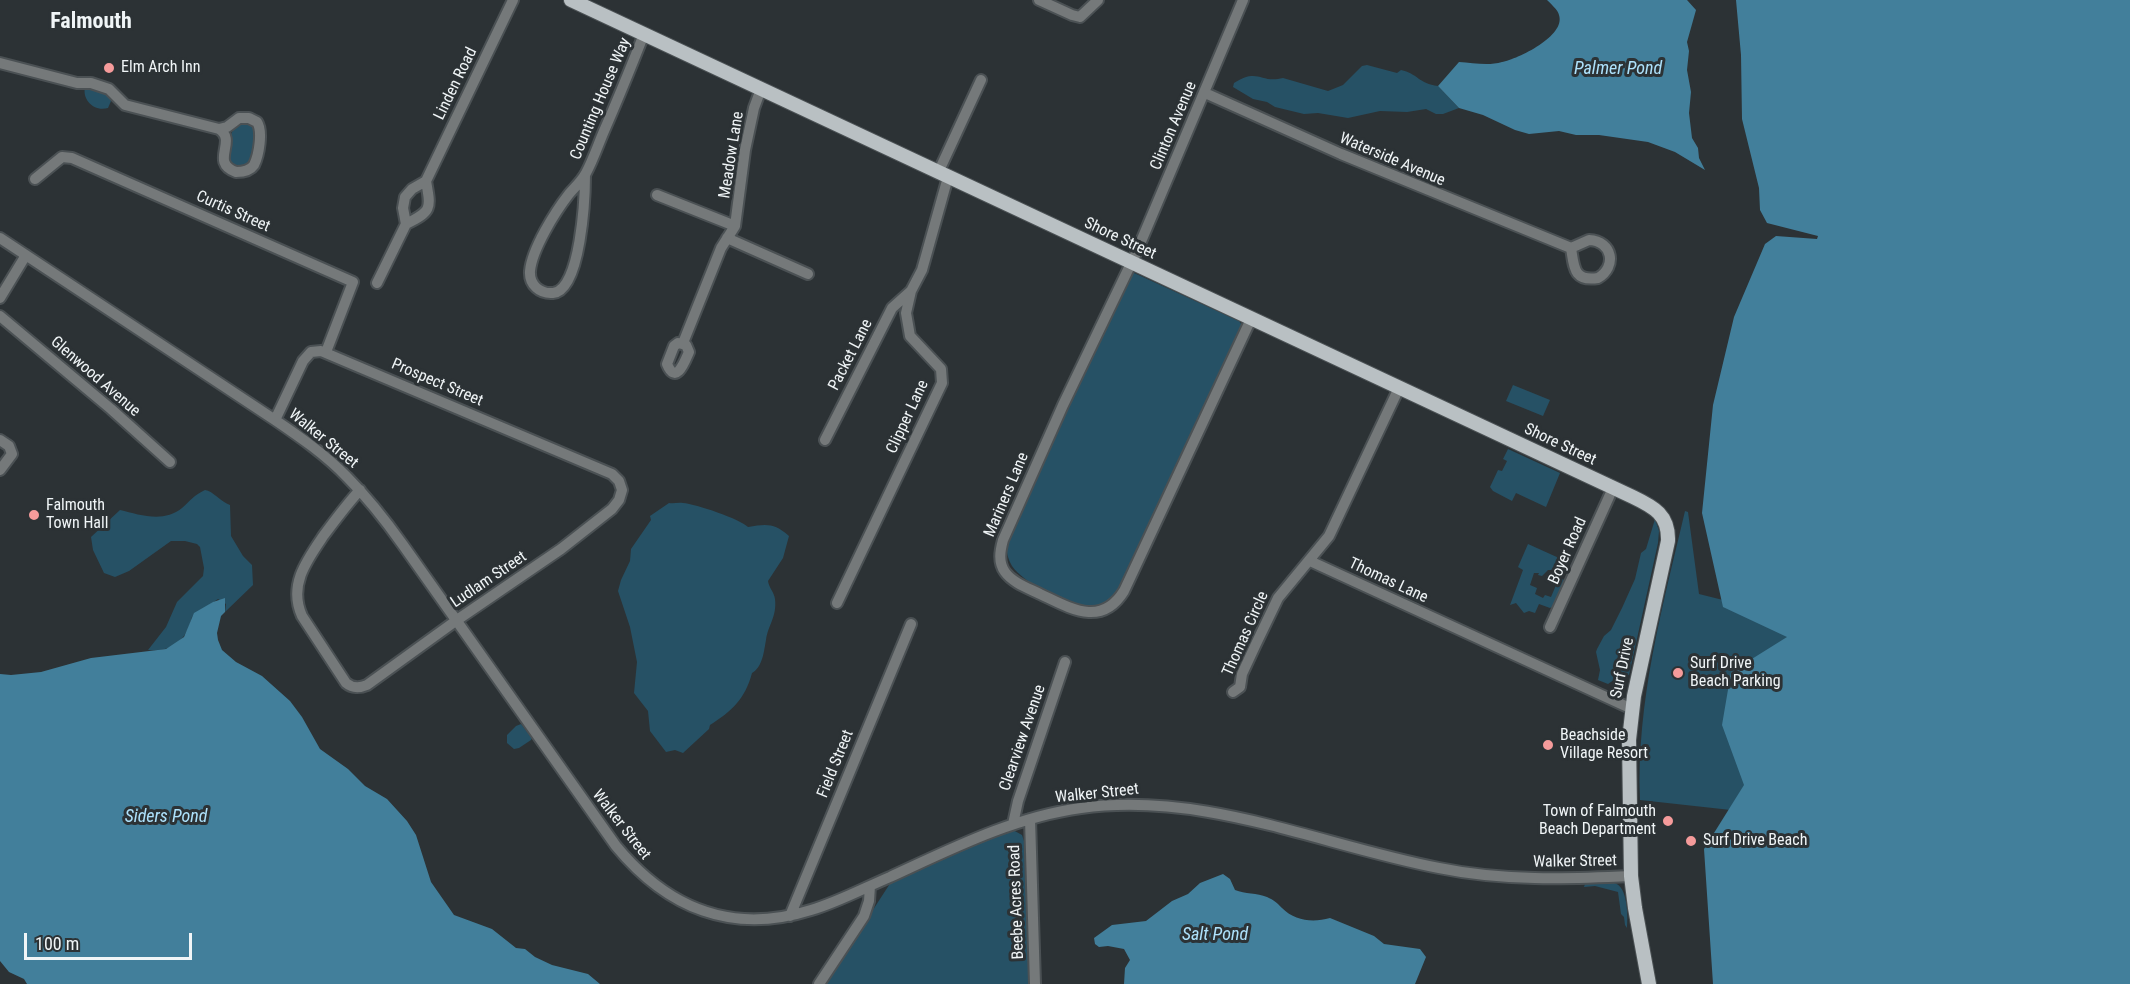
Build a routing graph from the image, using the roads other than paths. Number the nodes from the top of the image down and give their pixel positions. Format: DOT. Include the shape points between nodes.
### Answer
graph roads {
  1 [pos="513,0"];
  2 [pos="572,0"];
  3 [pos="1039,0"];
  4 [pos="1098,0"];
  5 [pos="1243,0"];
  6 [pos="644,34"];
  7 [pos="0,63"];
  8 [pos="981,80"];
  9 [pos="761,89"];
  10 [pos="1205,93"];
  11 [pos="219,129"];
  12 [pos="585,175"];
  13 [pos="943,175"];
  14 [pos="35,179"];
  15 [pos="426,181"];
  16 [pos="657,195"];
  17 [pos="406,224"];
  18 [pos="735,226"];
  19 [pos="0,238"];
  20 [pos="727,238"];
  21 [pos="1570,248"];
  22 [pos="26,255"];
  23 [pos="1131,262"];
  24 [pos="807,274"];
  25 [pos="377,283"];
  26 [pos="911,291"];
  27 [pos="0,298"];
  28 [pos="0,316"];
  29 [pos="1251,319"];
  30 [pos="683,343"];
  31 [pos="326,352"];
  32 [pos="1399,388"];
  33 [pos="275,420"];
  34 [pos="0,440"];
  35 [pos="825,440"];
  36 [pos="170,462"];
  37 [pos="0,470"];
  38 [pos="619,481"];
  39 [pos="1613,488"];
  40 [pos="360,490"];
  41 [pos="1655,508"];
  42 [pos="1310,561"];
  43 [pos="837,603"];
  44 [pos="457,620"];
  45 [pos="911,624"];
  46 [pos="1550,627"];
  47 [pos="1065,662"];
  48 [pos="1233,692"];
  49 [pos="1632,709"];
  50 [pos="1030,819"];
  51 [pos="1013,824"];
  52 [pos="1631,876"];
  53 [pos="870,885"];
  54 [pos="790,916"];
  55 [pos="819,984"];
  56 [pos="1035,984"];
  57 [pos="1649,984"];
  1 -- 15 [label="street, Linden Road"];
  2 -- 6 [label="main road, Shore Street"];
  3 -- 4 [label="street" via="1080,17"];
  5 -- 10 [label="street, Clinton Avenue"];
  6 -- 9 [label="main road, Shore Street"];
  6 -- 12 [label="street, Counting House Way"];
  7 -- 11 [label="street" via="109,88 126,105"];
  8 -- 13 [label="street, Clipper Lane"];
  9 -- 13 [label="main road, Shore Street"];
  9 -- 18 [label="street, Meadow Lane" via="745,150"];
  10 -- 21 [label="street, Waterside Avenue" via="1351,159"];
  10 -- 23 [label="street, Clinton Avenue"];
  11 -- 11 [label="street" via="239,118 257,122 261,132 253,166 241,172 225,165 226,135"];
  12 -- 12 [label="street, Counting House Way" via="583,221 571,274 557,292 539,290 531,279 534,255 558,211"];
  13 -- 23 [label="main road, Shore Street"];
  13 -- 26 [label="street, Clipper Lane" via="922,270"];
  14 -- 31 [label="street, Curtis Street" via="62,158 72,158 353,282"];
  15 -- 17 [label="street, Linden Road" via="405,197"];
  15 -- 17 [label="street, Linden Road" via="430,202 427,211"];
  16 -- 18 [label="street, Meadow Lane"];
  17 -- 25 [label="street, Linden Road"];
  18 -- 20 [label="street, Meadow Lane"];
  19 -- 22 [label="street, Walker Street"];
  20 -- 24 [label="street"];
  20 -- 30 [label="street, Meadow Lane"];
  22 -- 27 [label="street"];
  22 -- 33 [label="street, Walker Street"];
  23 -- 29 [label="main road, Shore Street"];
  23 -- 29 [label="street, Mariners Lane" via="1000,550 1001,564 1009,576 1070,608 1097,612 1120,598"];
  26 -- 35 [label="street, Packet Lane" via="892,308"];
  26 -- 43 [label="street, Clipper Lane" via="906,314 910,336 941,369 942,383"];
  28 -- 36 [label="street, Glenwood Avenue"];
  29 -- 32 [label="main road, Shore Street"];
  31 -- 33 [label="street" via="315,351 305,357"];
  31 -- 38 [label="street, Prospect Street" via="554,448 612,474"];
  32 -- 39 [label="main road, Shore Street"];
  32 -- 42 [label="street" via="1334,526"];
  33 -- 40 [label="street, Walker Street" via="323,455"];
  34 -- 37 [label="street" via="12,454"];
  38 -- 44 [label="street, Ludlam Street" via="621,495 612,509"];
  39 -- 41 [label="main road, Shore Street"];
  39 -- 46 [label="street, Boyer Road"];
  40 -- 44 [label="street, Walker Street"];
  40 -- 44 [label="street, Ludlam Street" via="310,555 297,592 302,616 346,683 354,687 367,685"];
  41 -- 49 [label="main road, Surf Drive" via="1665,520 1668,541"];
  42 -- 48 [label="street, Thomas Circle" via="1278,598 1242,674 1240,687"];
  42 -- 49 [label="street, Thomas Lane"];
  44 -- 54 [label="street, Walker Street" via="605,831 644,877 674,898 714,914 762,920"];
  45 -- 54 [label="street, Field Street"];
  47 -- 51 [label="street, Clearview Avenue"];
  49 -- 52 [label="main road, Surf Drive" via="1628,756"];
  50 -- 51 [label="street, Walker Street"];
  50 -- 52 [label="street, Walker Street" via="1100,806 1165,805 1209,811 1464,873 1524,878"];
  50 -- 56 [label="street, Beebe Acres Road"];
  51 -- 53 [label="street, Walker Street"];
  52 -- 57 [label="main road, Surf Drive"];
  53 -- 54 [label="street, Walker Street" via="830,904"];
  53 -- 55 [label="street" via="864,916"];
}
